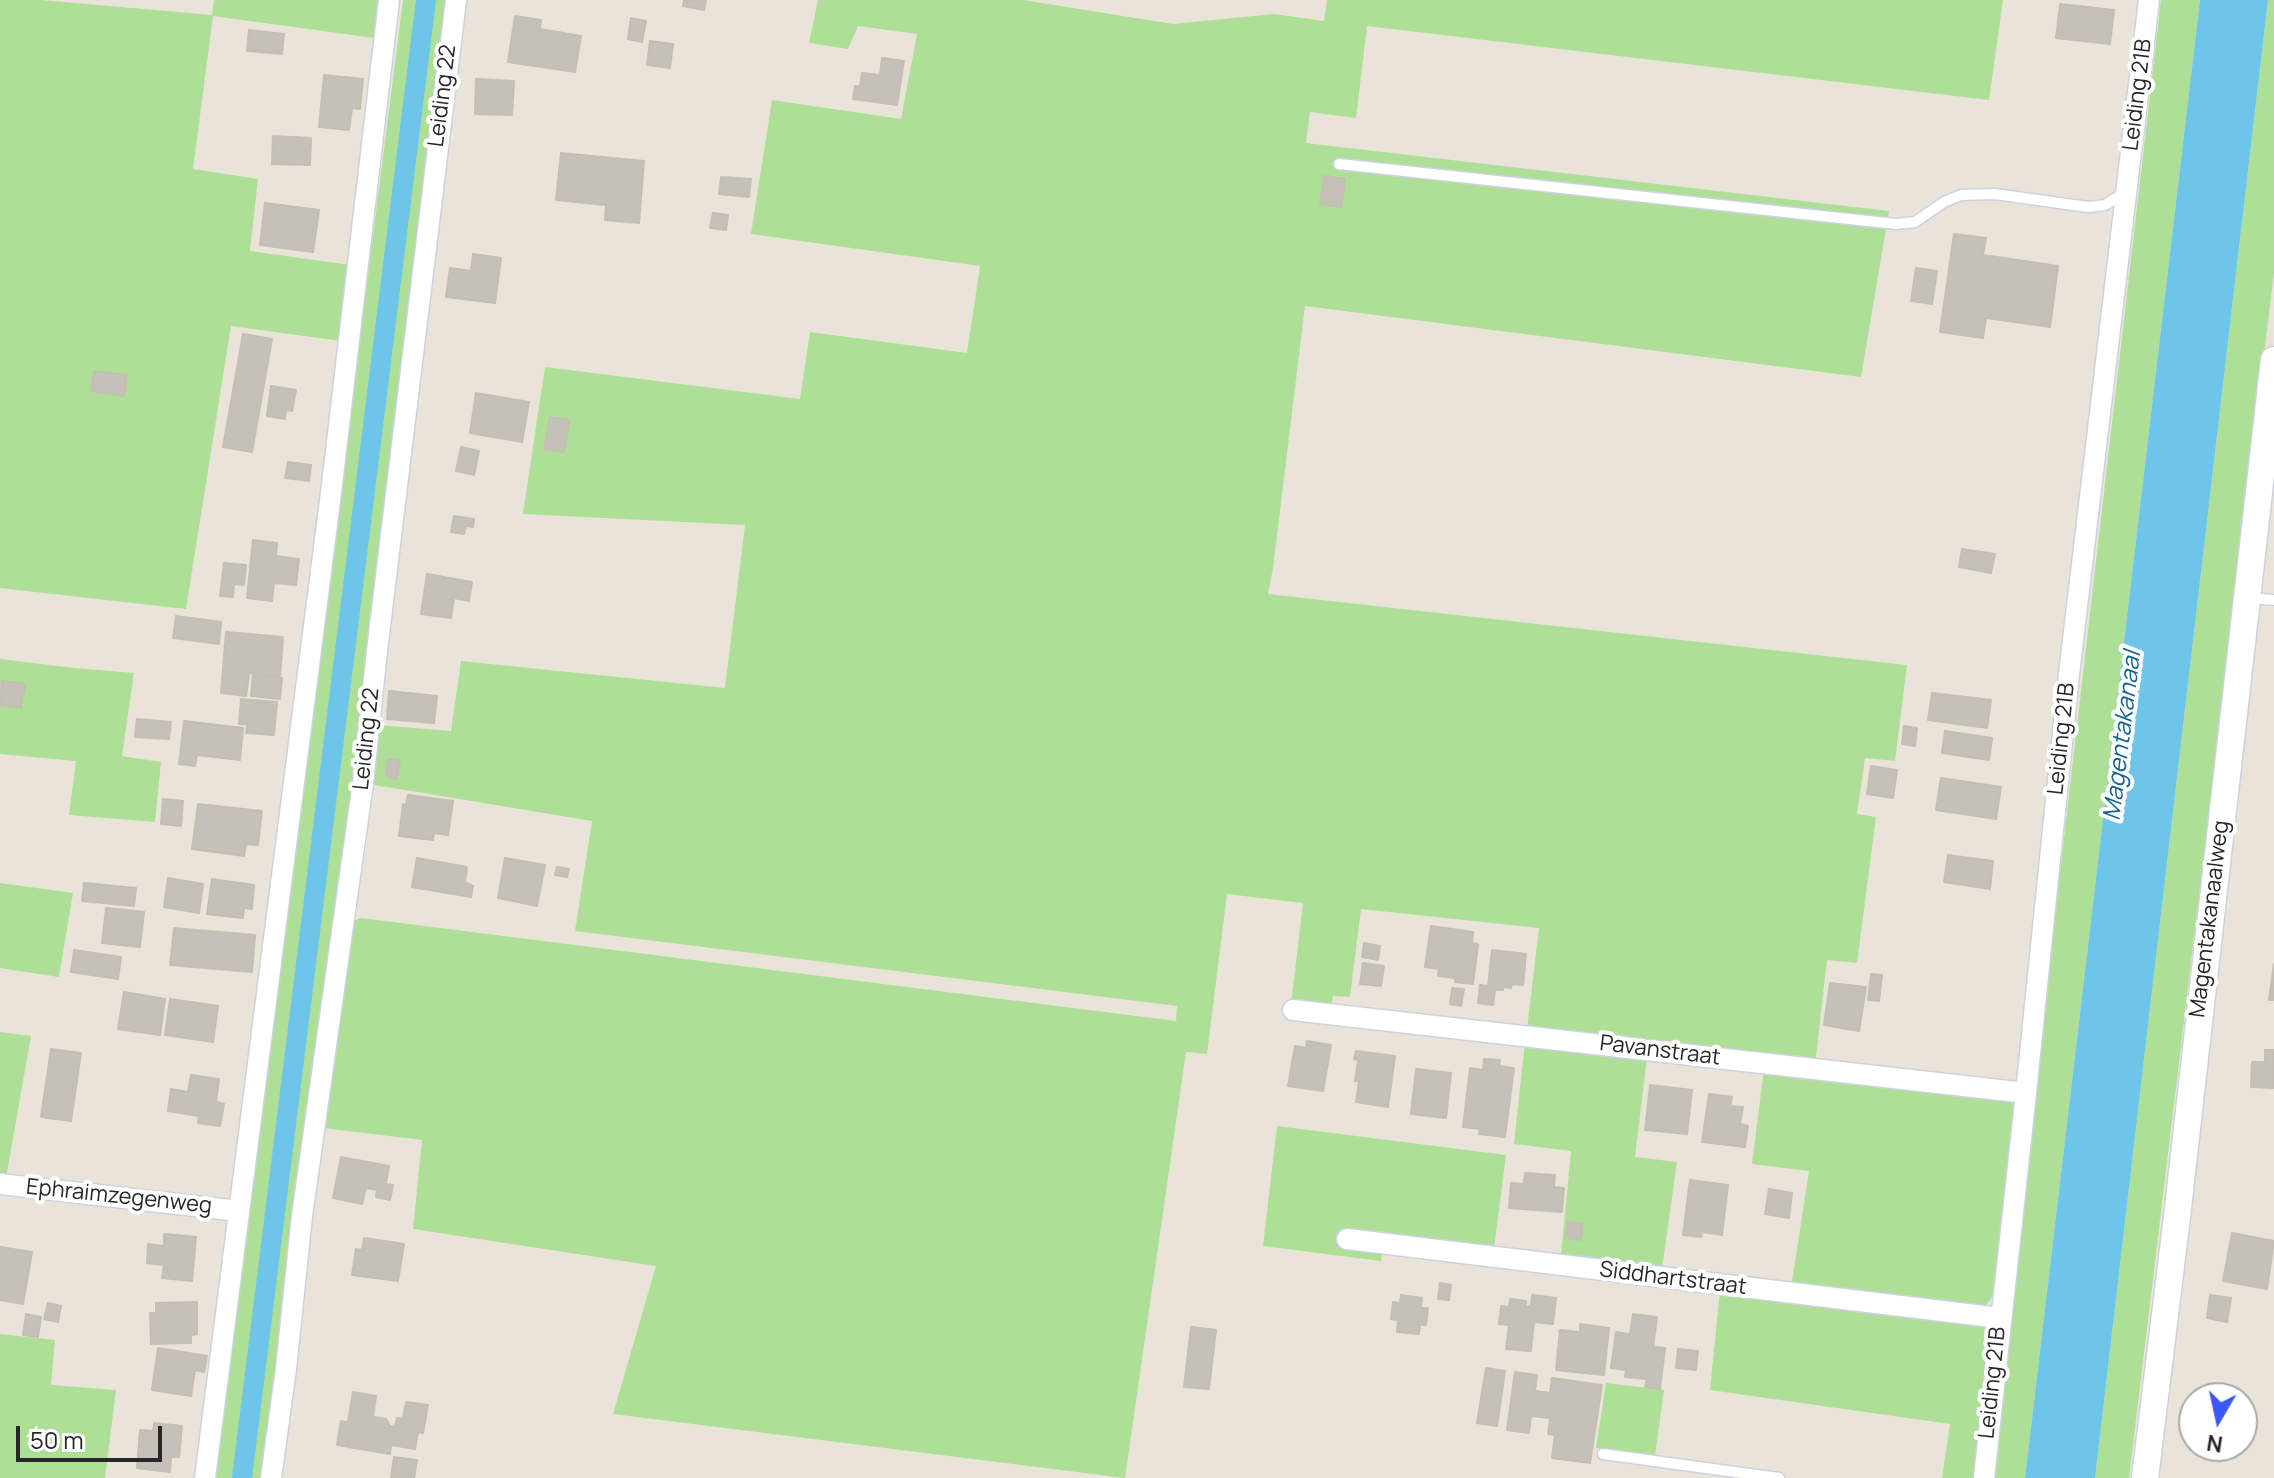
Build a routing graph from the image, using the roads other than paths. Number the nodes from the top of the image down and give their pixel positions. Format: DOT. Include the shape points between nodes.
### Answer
graph roads {
  1 [pos="389,0"];
  2 [pos="456,0"];
  3 [pos="2149,0"];
  4 [pos="1339,164"];
  5 [pos="2126,192"];
  6 [pos="2274,360"];
  7 [pos="2247,598"];
  8 [pos="2274,600"];
  9 [pos="1293,1010"];
  10 [pos="2026,1093"];
  11 [pos="0,1184"];
  12 [pos="239,1211"];
  13 [pos="1347,1239"];
  14 [pos="2000,1318"];
  15 [pos="1603,1454"];
  16 [pos="205,1478"];
  17 [pos="271,1478"];
  18 [pos="1779,1478"];
  19 [pos="1984,1478"];
  20 [pos="2145,1478"];
  1 -- 12 [label="street"];
  2 -- 17 [label="street, Leiding 22" via="363,783"];
  3 -- 5 [label="street, Leiding 21B"];
  4 -- 5 [label="lane" via="1896,224 1915,222 1961,195 1995,194 2088,207 2105,205"];
  5 -- 10 [label="street, Leiding 21B"];
  6 -- 7 [label="street, Magentakanaalweg"];
  7 -- 8 [label="lane"];
  7 -- 20 [label="street, Magentakanaalweg"];
  9 -- 10 [label="street, Pavanstraat"];
  10 -- 14 [label="street, Leiding 21B"];
  11 -- 12 [label="street, Ephraimzegenweg"];
  12 -- 16 [label="street"];
  13 -- 14 [label="street, Siddhartstraat"];
  14 -- 19 [label="street, Leiding 21B"];
  15 -- 18 [label="lane"];
}
